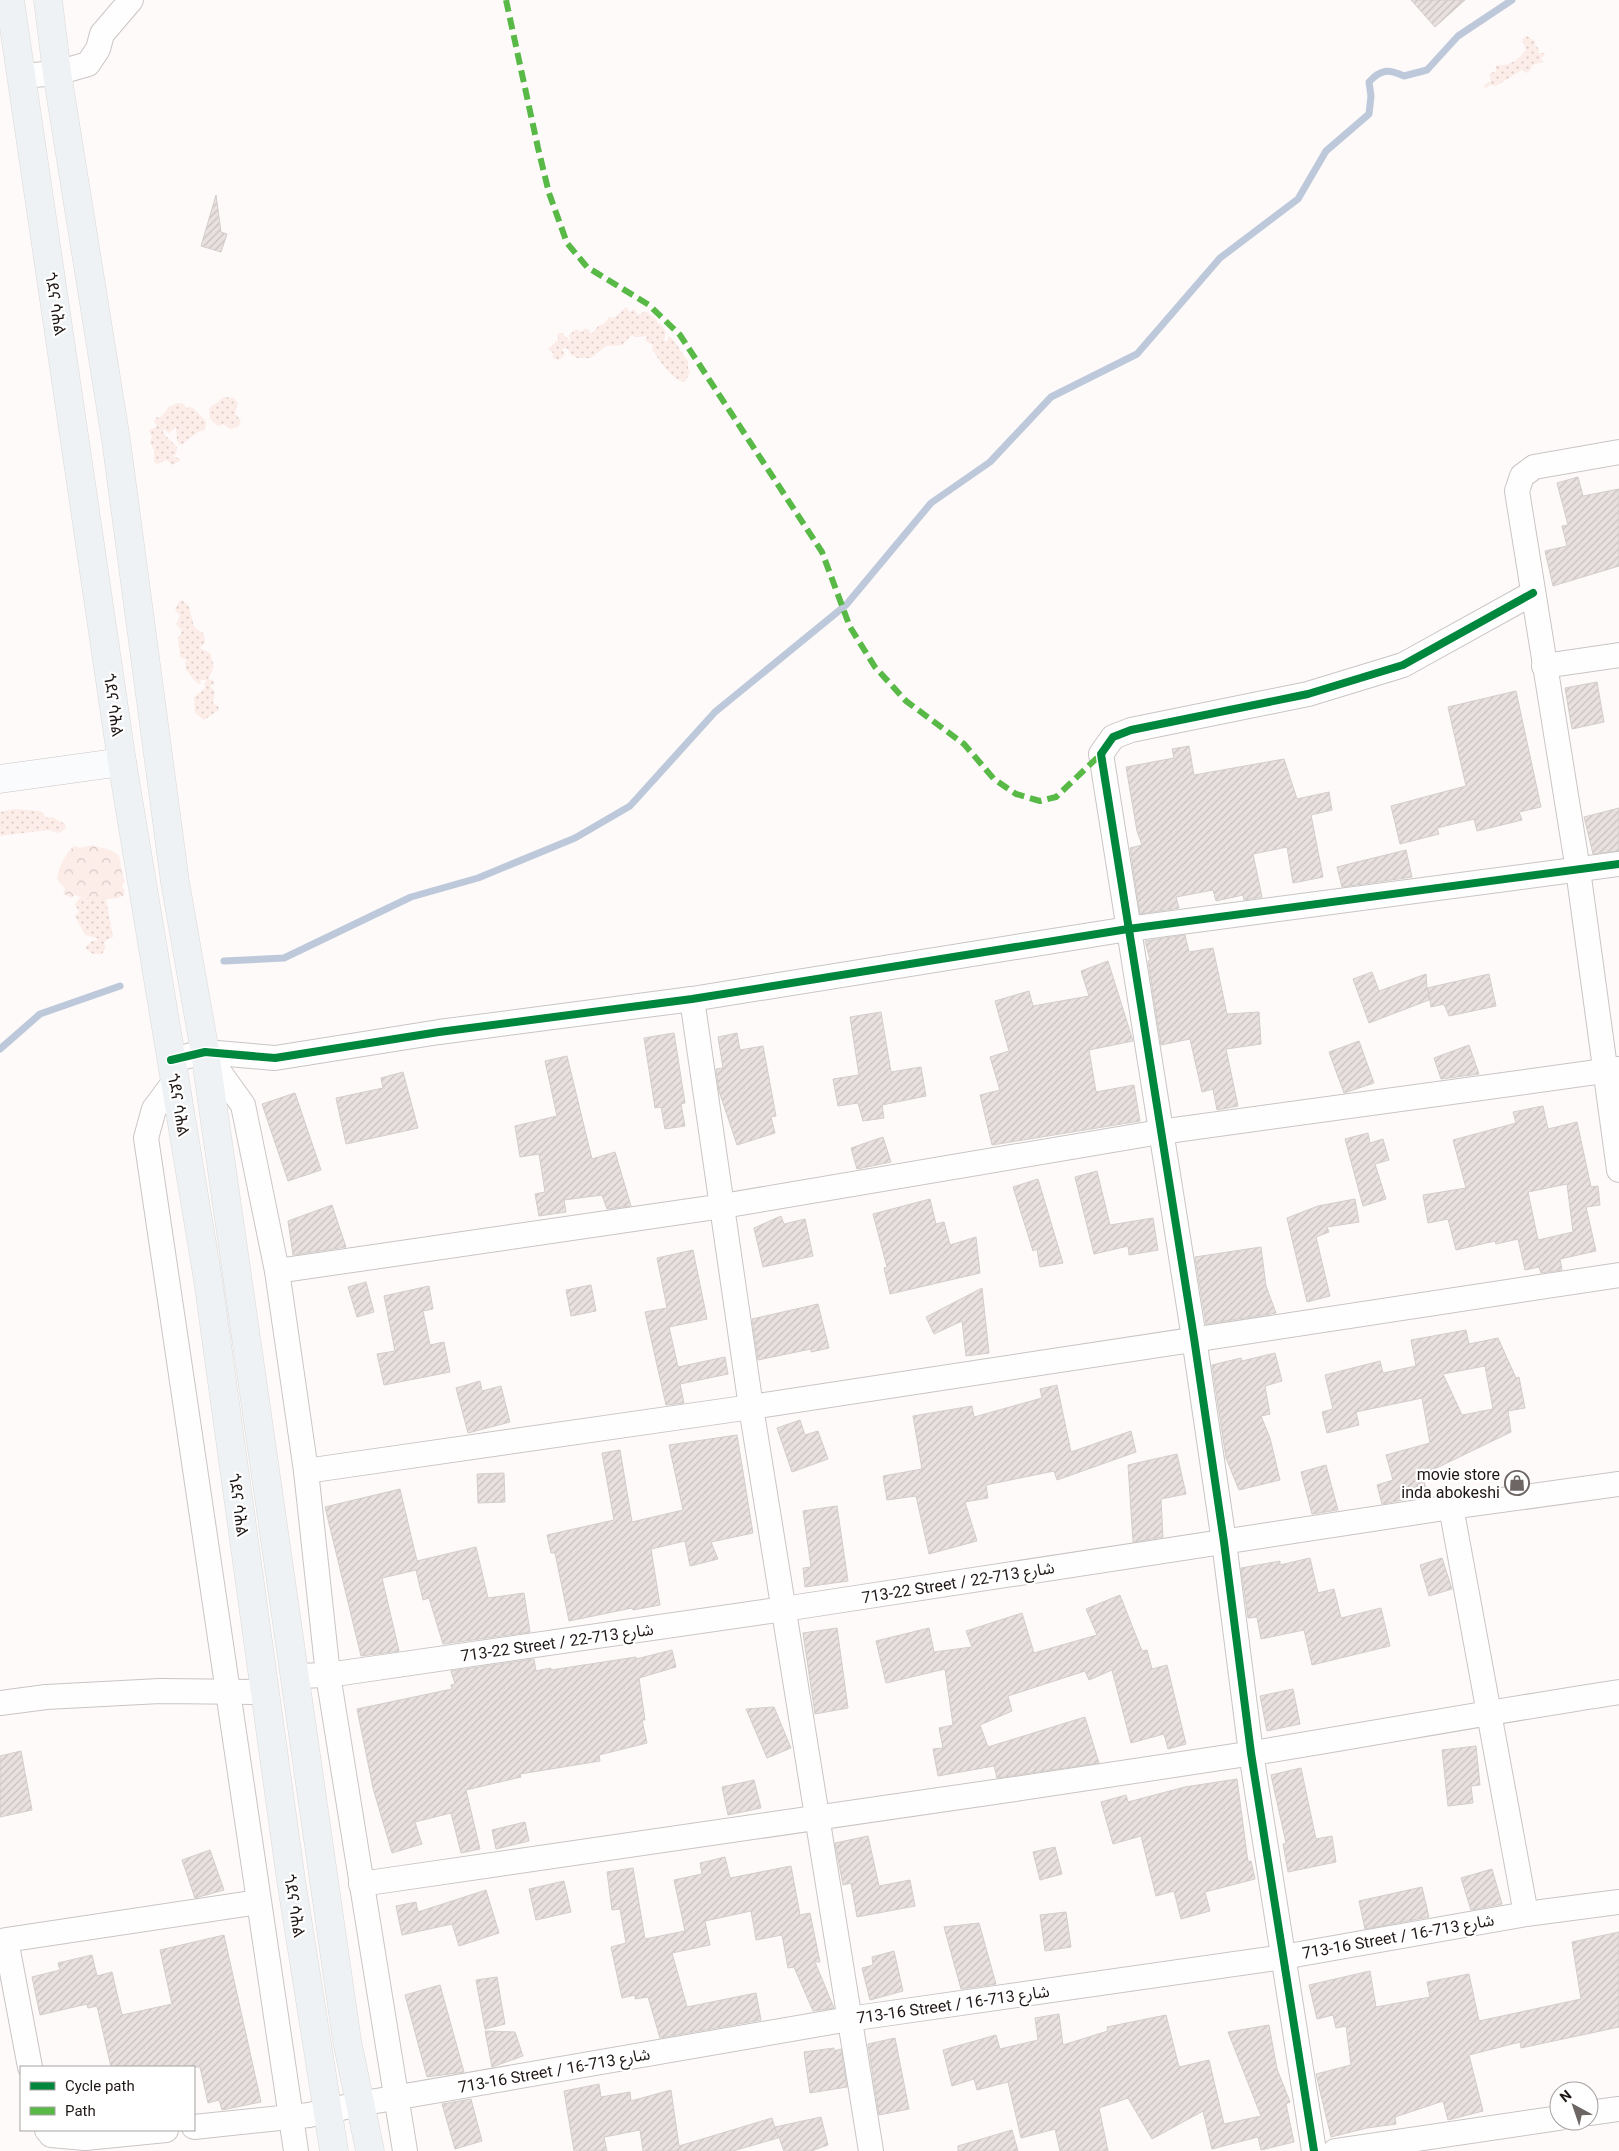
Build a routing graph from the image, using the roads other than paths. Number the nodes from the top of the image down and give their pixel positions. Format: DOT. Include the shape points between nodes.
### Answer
graph roads {
  1 [pos="10,0"];
  2 [pos="48,0"];
  3 [pos="131,0"];
  4 [pos="57,73"];
  5 [pos="22,76"];
  6 [pos="1619,452"];
  7 [pos="1533,593"];
  8 [pos="1619,655"];
  9 [pos="1544,666"];
  10 [pos="122,762"];
  11 [pos="0,779"];
  12 [pos="1619,864"];
  13 [pos="1578,870"];
  14 [pos="1128,930"];
  15 [pos="692,999"];
  16 [pos="205,1052"];
  17 [pos="173,1070"];
  18 [pos="1612,1070"];
  19 [pos="1160,1132"];
  20 [pos="1619,1170"];
  21 [pos="723,1206"];
  22 [pos="277,1272"];
  23 [pos="1619,1275"];
  24 [pos="1194,1338"];
  25 [pos="751,1407"];
  26 [pos="306,1471"];
  27 [pos="1619,1484"];
  28 [pos="1451,1507"];
  29 [pos="1224,1542"];
  30 [pos="784,1609"];
  31 [pos="328,1675"];
  32 [pos="296,1676"];
  33 [pos="265,1692"];
  34 [pos="1619,1692"];
  35 [pos="227,1693"];
  36 [pos="0,1704"];
  37 [pos="1490,1711"];
  38 [pos="1252,1753"];
  39 [pos="817,1819"];
  40 [pos="361,1884"];
  41 [pos="258,1902"];
  42 [pos="1619,1902"];
  43 [pos="1526,1914"];
  44 [pos="3,1937"];
  45 [pos="1283,1956"];
  46 [pos="848,2019"];
  47 [pos="30,2066"];
  48 [pos="396,2098"];
  49 [pos="360,2104"];
  50 [pos="1619,2109"];
  51 [pos="329,2112"];
  52 [pos="1599,2112"];
  53 [pos="290,2116"];
  54 [pos="1549,2119"];
  55 [pos="195,2127"];
  56 [pos="49,2131"];
  57 [pos="156,2131"];
  58 [pos="296,2151"];
  59 [pos="334,2151"];
  60 [pos="370,2151"];
  61 [pos="405,2151"];
  62 [pos="871,2151"];
  63 [pos="1314,2151"];
  64 [pos="1335,2151"];
  1 -- 5 [label="highway, ጎደና ሳሕል"];
  2 -- 4 [label="highway, ጎደና ሳሕል"];
  3 -- 4 [label="street" via="102,34 98,49 88,64"];
  4 -- 5 [label="street"];
  4 -- 16 [label="highway, ጎደና ሳሕል" via="116,440 175,882"];
  5 -- 10 [label="highway, ጎደና ሳሕል"];
  6 -- 7 [label="street" via="1534,467 1522,476 1517,492"];
  7 -- 9 [label="street"];
  7 -- 14 [label="street" via="1403,665 1308,694 1131,730 1113,737 1102,754"];
  8 -- 9 [label="street"];
  9 -- 13 [label="street"];
  10 -- 11 [label="street"];
  10 -- 17 [label="highway, ጎደና ሳሕል"];
  12 -- 13 [label="street"];
  13 -- 14 [label="street"];
  13 -- 18 [label="street"];
  14 -- 15 [label="street"];
  14 -- 19 [label="street"];
  15 -- 16 [label="street" via="439,1032 274,1058"];
  15 -- 21 [label="street"];
  16 -- 17 [label="street"];
  16 -- 22 [label="street" via="243,1105"];
  16 -- 32 [label="highway, ጎደና ሳሕል"];
  17 -- 33 [label="highway, ጎደና ሳሕል" via="208,1280"];
  17 -- 35 [label="street" via="154,1108 146,1138"];
  18 -- 19 [label="street"];
  18 -- 20 [label="street"];
  19 -- 21 [label="street"];
  19 -- 24 [label="street"];
  21 -- 22 [label="street"];
  21 -- 25 [label="street"];
  22 -- 26 [label="street"];
  23 -- 24 [label="street"];
  24 -- 25 [label="street"];
  24 -- 29 [label="street"];
  25 -- 26 [label="street"];
  25 -- 30 [label="street"];
  26 -- 31 [label="street"];
  27 -- 28 [label="street, 713-22 Street / شارع 713-22"];
  28 -- 29 [label="street, 713-22 Street / شارع 713-22"];
  28 -- 37 [label="street"];
  29 -- 30 [label="street, 713-22 Street / شارع 713-22"];
  29 -- 38 [label="street"];
  30 -- 31 [label="street, 713-22 Street / شارع 713-22"];
  30 -- 39 [label="street"];
  31 -- 32 [label="street, 713-22 Street / شارع 713-22"];
  31 -- 40 [label="street"];
  32 -- 49 [label="highway, ጎደና ሳሕል" via="347,2041"];
  33 -- 35 [label="street"];
  33 -- 51 [label="highway, ጎደና ሳሕል" via="295,1909"];
  34 -- 37 [label="street"];
  35 -- 36 [label="street" via="160,1691 46,1697"];
  35 -- 41 [label="street"];
  37 -- 38 [label="street"];
  37 -- 43 [label="street"];
  38 -- 39 [label="street"];
  38 -- 45 [label="street"];
  39 -- 40 [label="street"];
  39 -- 46 [label="street"];
  40 -- 48 [label="street"];
  41 -- 44 [label="street"];
  41 -- 53 [label="street"];
  42 -- 43 [label="street, 713-16 Street / شارع 713-16"];
  43 -- 45 [label="street, 713-16 Street / شارع 713-16"];
  44 -- 47 [label="street"];
  45 -- 46 [label="street, 713-16 Street / شارع 713-16"];
  45 -- 63 [label="street"];
  46 -- 48 [label="street, 713-16 Street / شارع 713-16"];
  46 -- 62 [label="street"];
  48 -- 49 [label="street, 713-16 Street / شارع 713-16"];
  48 -- 61 [label="street"];
  49 -- 51 [label="street, 713-16 Street / شارع 713-16"];
  49 -- 60 [label="highway, ጎደና ሳሕል"];
  50 -- 52 [label="street"];
  51 -- 53 [label="street, 713-16 Street / شارع 713-16"];
  51 -- 59 [label="highway, ጎደና ሳሕል"];
  53 -- 55 [label="street, 713-16 Street / شارع 713-16"];
  53 -- 58 [label="street"];
  54 -- 64 [label="street"];
  56 -- 57 [label="street" via="51,2135 84,2138"];
}
